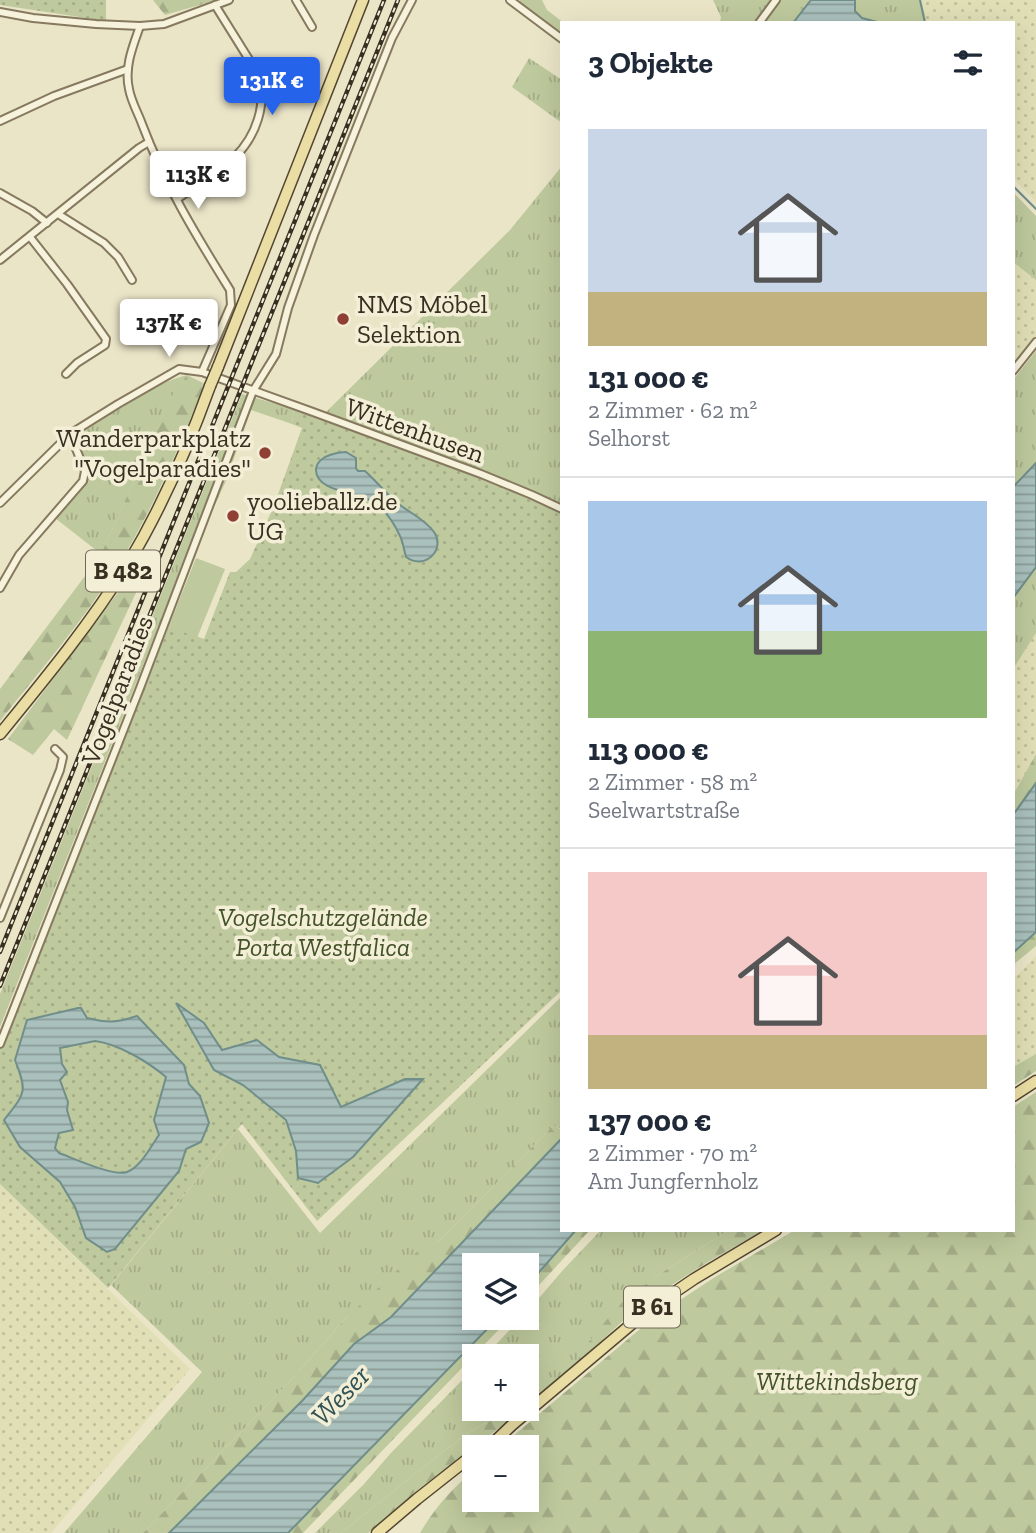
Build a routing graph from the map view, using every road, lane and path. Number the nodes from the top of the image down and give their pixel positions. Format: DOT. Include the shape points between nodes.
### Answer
graph roads {
  1 [pos="229,0"];
  2 [pos="296,0"];
  3 [pos="363,0"];
  4 [pos="412,0"];
  5 [pos="510,0"];
  6 [pos="776,0"];
  7 [pos="215,5"];
  8 [pos="0,12"];
  9 [pos="760,21"];
  10 [pos="141,26"];
  11 [pos="312,27"];
  12 [pos="560,38"];
  13 [pos="128,69"];
  14 [pos="292,79"];
  15 [pos="260,81"];
  16 [pos="0,121"];
  17 [pos="149,142"];
  18 [pos="0,193"];
  19 [pos="177,199"];
  20 [pos="58,214"];
  21 [pos="47,222"];
  22 [pos="30,237"];
  23 [pos="0,260"];
  24 [pos="132,279"];
  25 [pos="1036,342"];
  26 [pos="1015,368"];
  27 [pos="202,372"];
  28 [pos="66,374"];
  29 [pos="253,391"];
  30 [pos="70,434"];
  31 [pos="0,503"];
  32 [pos="560,508"];
  33 [pos="0,588"];
  34 [pos="0,734"];
  35 [pos="55,749"];
  36 [pos="0,918"];
  37 [pos="0,1044"];
  38 [pos="1036,1081"];
  39 [pos="1015,1095"];
  40 [pos="773,1232"];
  41 [pos="512,1425"];
  42 [pos="499,1435"];
  43 [pos="502,1435"];
  44 [pos="462,1464"];
  45 [pos="462,1470"];
  46 [pos="377,1533"];
  47 [pos="383,1533"];
  1 -- 7 [label="street"];
  2 -- 11 [label="street"];
  3 -- 34 [label="main road, B 482, bridge" via="173,479 130,560 91,619"];
  4 -- 29 [label="street, Vogelparadies" via="392,38 314,235 276,354"];
  5 -- 12 [label="street"];
  6 -- 9 [label="street"];
  7 -- 10 [label="street" via="164,24"];
  7 -- 15 [label="street"];
  8 -- 10 [label="street"];
  10 -- 13 [label="street"];
  13 -- 16 [label="street"];
  13 -- 17 [label="street" via="129,89"];
  14 -- 15 [label="street"];
  15 -- 19 [label="street" via="261,108 242,149"];
  17 -- 19 [label="street"];
  17 -- 20 [label="street"];
  18 -- 21 [label="street"];
  19 -- 27 [label="street" via="232,297"];
  20 -- 21 [label="street"];
  20 -- 24 [label="street" via="104,243"];
  21 -- 22 [label="street"];
  22 -- 23 [label="street"];
  22 -- 28 [label="street" via="106,339 105,345"];
  25 -- 26 [label="street"];
  27 -- 29 [label="street, Wittenhusen"];
  27 -- 30 [label="street" via="179,369"];
  29 -- 32 [label="street, Wittenhusen" via="481,474"];
  29 -- 37 [label="street, Vogelparadies"];
  30 -- 31 [label="street"];
  30 -- 33 [label="street" via="85,471 83,481 19,555"];
  35 -- 36 [label="street" via="63,757 60,770"];
  38 -- 39 [label="main road"];
  40 -- 41 [label="main road, B 61" via="647,1311"];
  41 -- 42 [label="main road, B 61"];
  41 -- 43 [label="main road, B 61"];
  44 -- 46 [label="main road"];
  45 -- 47 [label="main road"];
}
